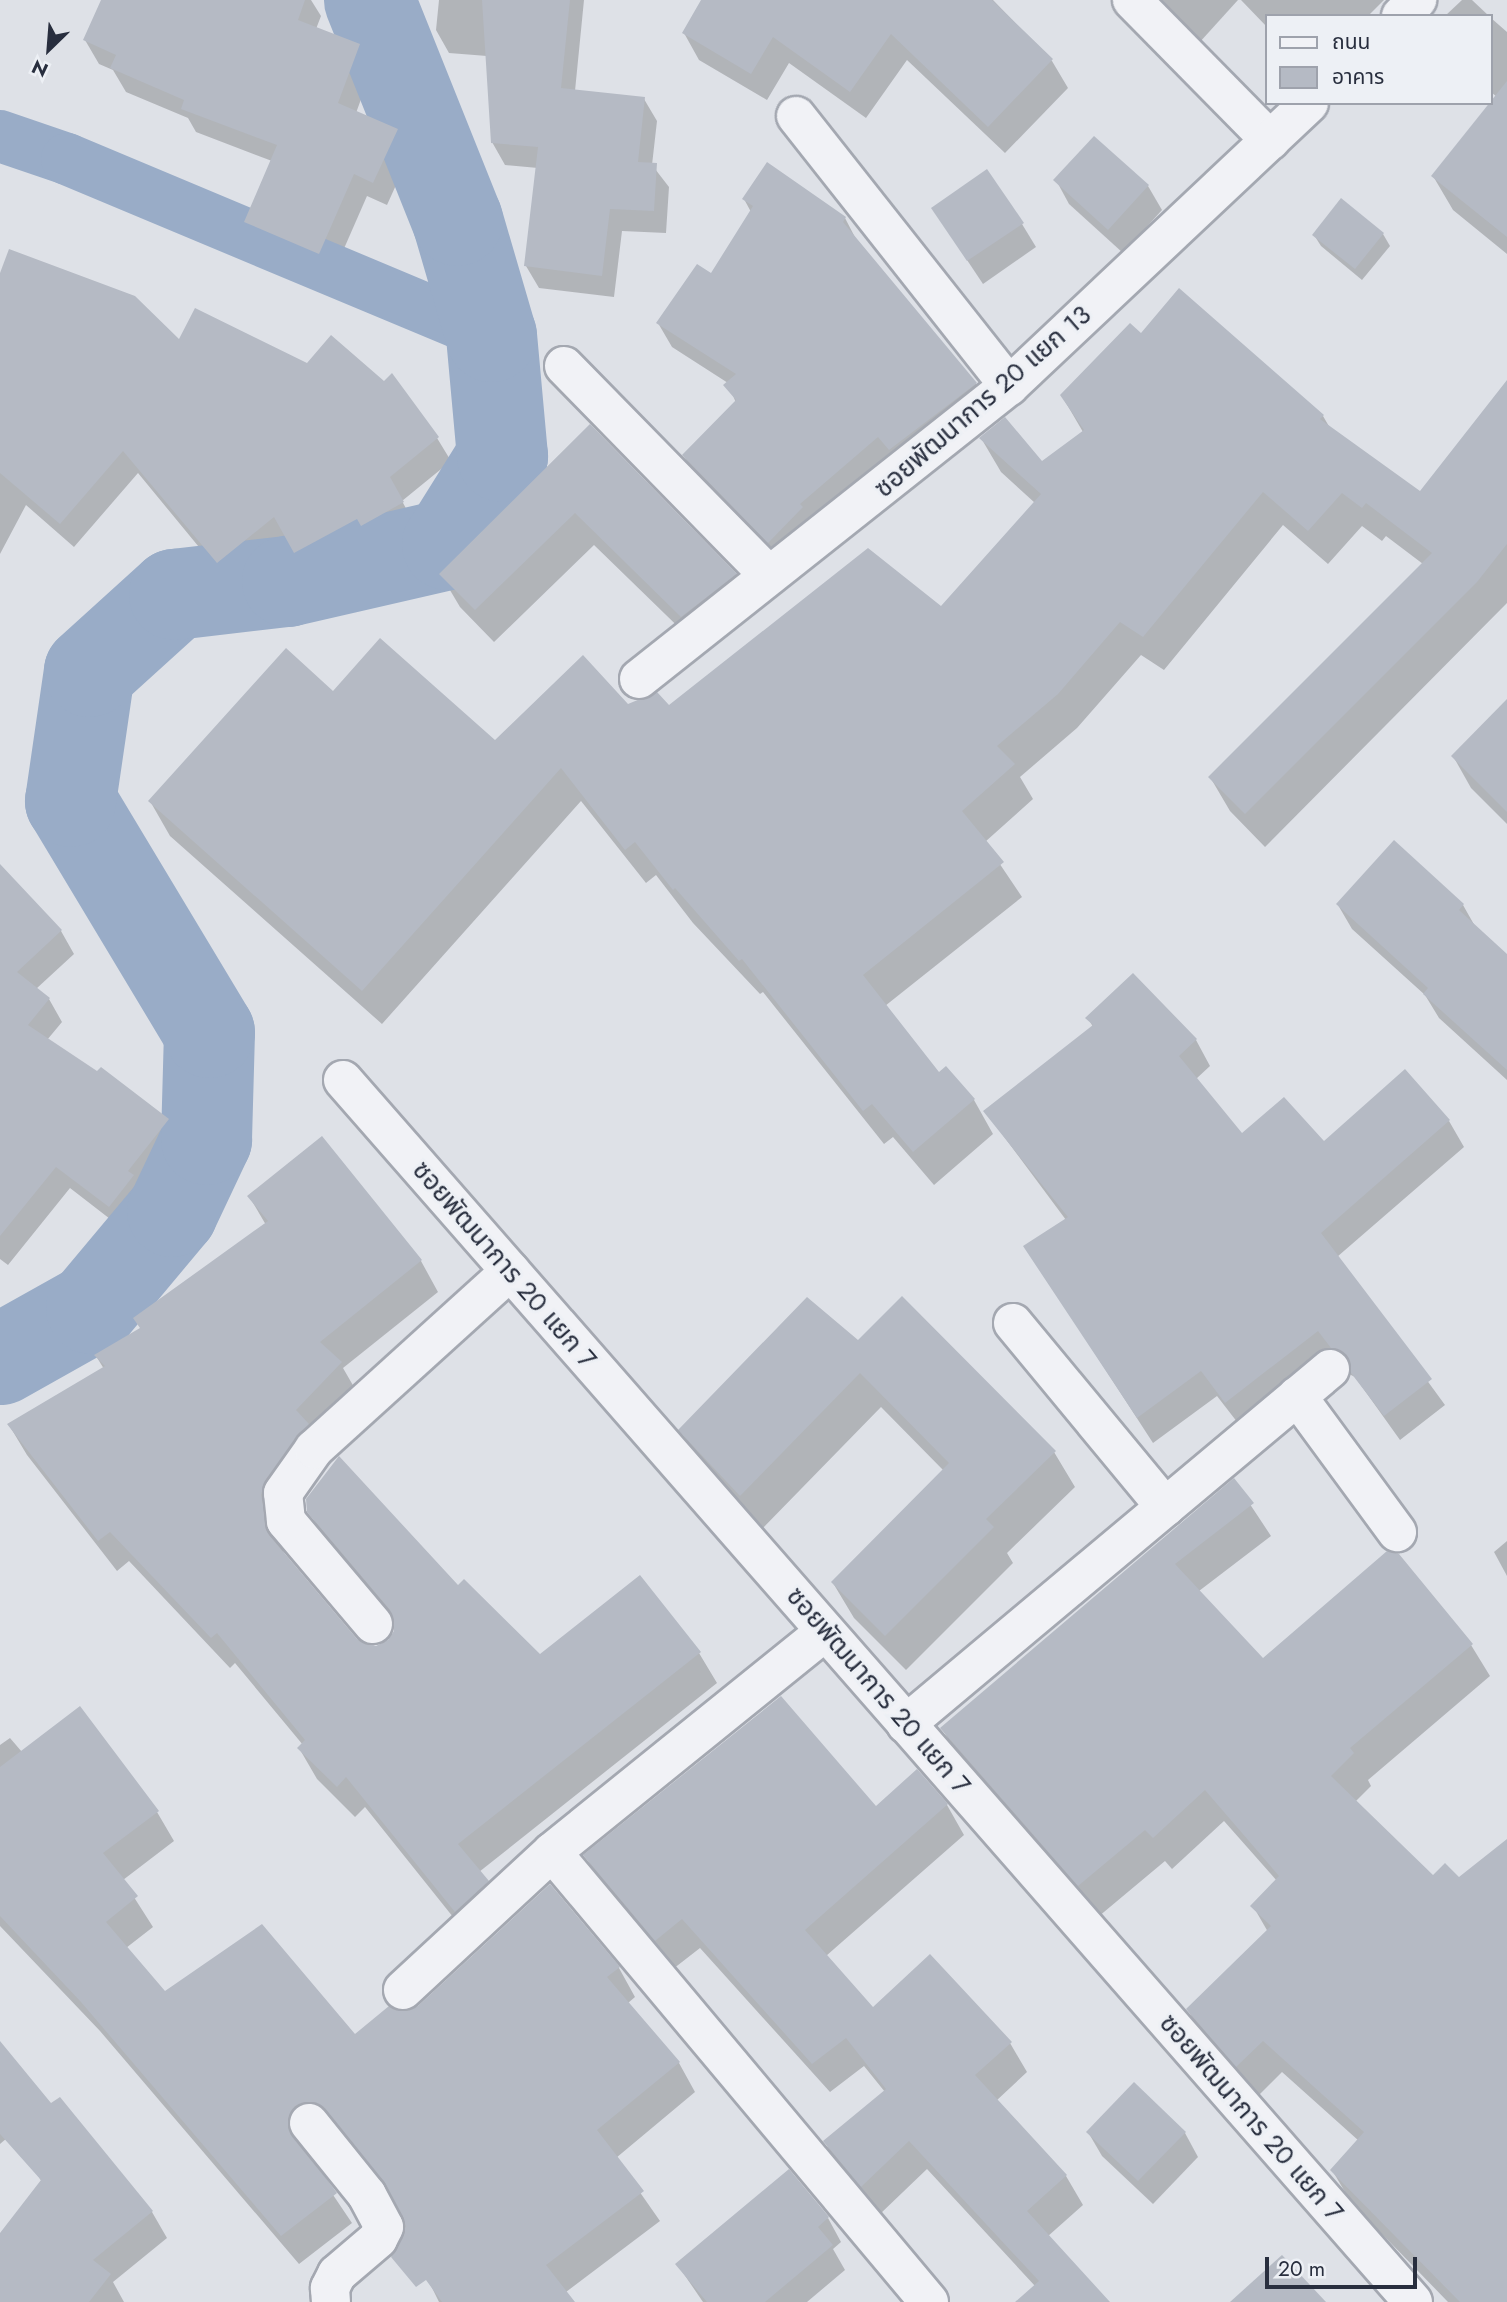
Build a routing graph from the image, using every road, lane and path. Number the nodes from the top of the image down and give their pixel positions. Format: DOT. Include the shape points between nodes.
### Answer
graph roads {
  1 [pos="1132,0"];
  2 [pos="1418,0"];
  3 [pos="1403,14"];
  4 [pos="1306,105"];
  5 [pos="796,116"];
  6 [pos="1270,140"];
  7 [pos="564,366"];
  8 [pos="1009,386"];
  9 [pos="769,575"];
  10 [pos="639,678"];
  11 [pos="343,1080"];
  12 [pos="510,1271"];
  13 [pos="1013,1323"];
  14 [pos="1330,1369"];
  15 [pos="1297,1396"];
  16 [pos="1164,1507"];
  17 [pos="1397,1532"];
  18 [pos="373,1624"];
  19 [pos="825,1632"];
  20 [pos="906,1724"];
  21 [pos="552,1852"];
  22 [pos="402,1990"];
  23 [pos="309,2123"];
  24 [pos="331,2302"];
  25 [pos="929,2302"];
  26 [pos="1413,2302"];
  1 -- 6 [label="street"];
  2 -- 3 [label="street"];
  4 -- 6 [label="street, ซอยพัฒนาการ 20 แยก 13"];
  5 -- 8 [label="street"];
  6 -- 8 [label="street, ซอยพัฒนาการ 20 แยก 13"];
  7 -- 9 [label="street"];
  8 -- 9 [label="street, ซอยพัฒนาการ 20 แยก 13"];
  9 -- 10 [label="street, ซอยพัฒนาการ 20 แยก 13"];
  11 -- 12 [label="street, ซอยพัฒนาการ 20 แยก 7"];
  12 -- 18 [label="street" via="314,1449 283,1493 286,1521"];
  12 -- 19 [label="street, ซอยพัฒนาการ 20 แยก 7"];
  13 -- 16 [label="street"];
  14 -- 15 [label="street"];
  15 -- 16 [label="street"];
  15 -- 17 [label="street"];
  16 -- 20 [label="street"];
  19 -- 20 [label="street, ซอยพัฒนาการ 20 แยก 7"];
  19 -- 21 [label="street"];
  20 -- 26 [label="street, ซอยพัฒนาการ 20 แยก 7"];
  21 -- 22 [label="street"];
  21 -- 25 [label="street"];
  23 -- 24 [label="street" via="367,2195 384,2227 378,2239 337,2274"];
}
